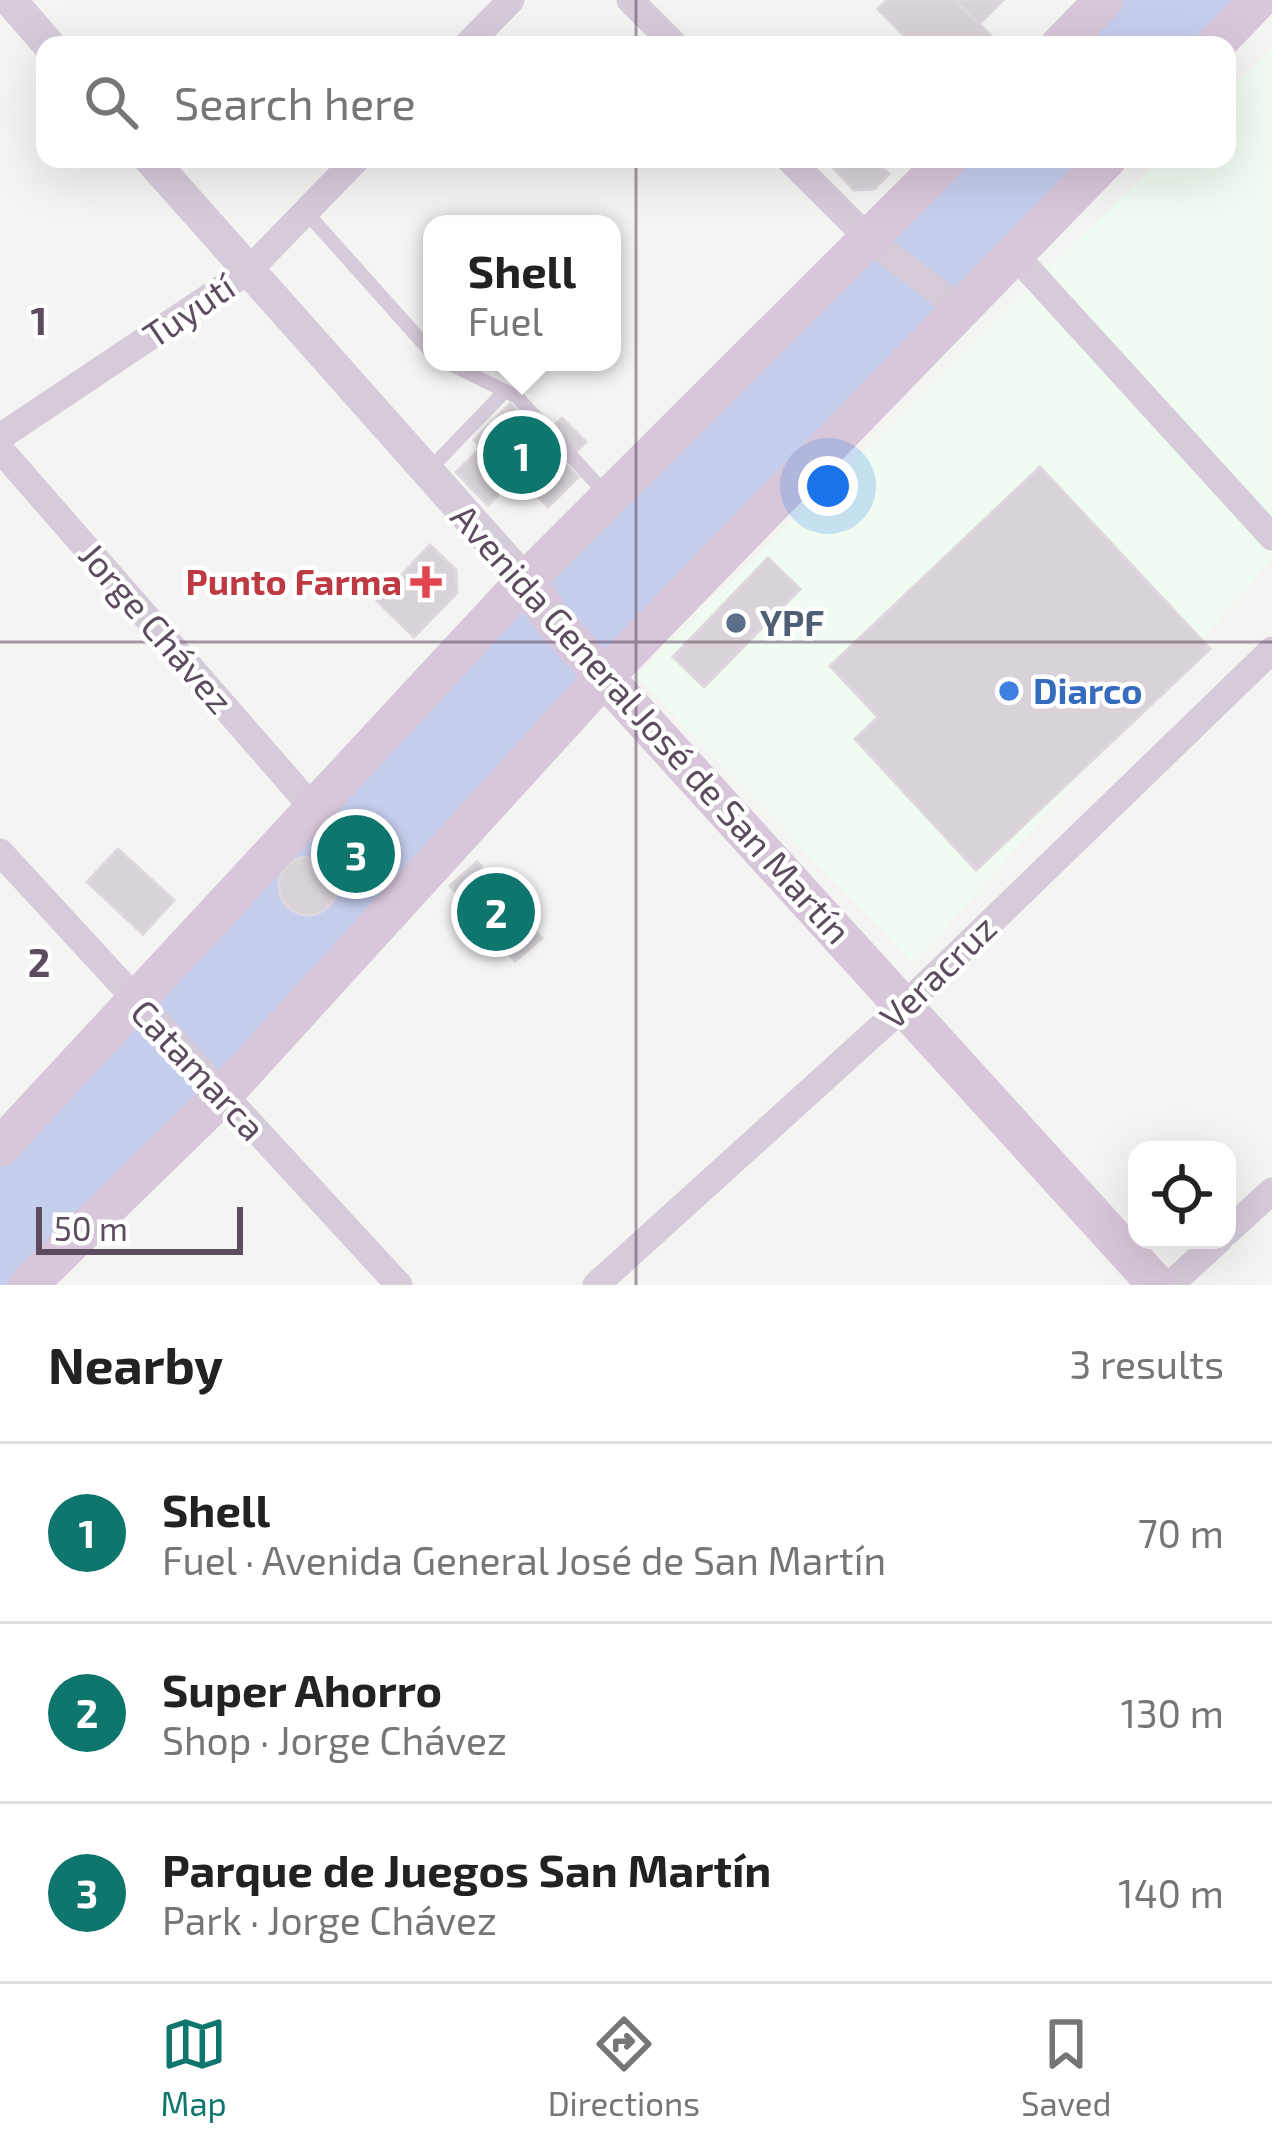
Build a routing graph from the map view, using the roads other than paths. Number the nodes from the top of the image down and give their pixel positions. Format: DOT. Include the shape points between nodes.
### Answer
graph roads {
  1 [pos="10,0"];
  2 [pos="511,0"];
  3 [pos="630,0"];
  4 [pos="1104,0"];
  5 [pos="1258,0"];
  6 [pos="41,36"];
  7 [pos="476,36"];
  8 [pos="666,36"];
  9 [pos="1069,36"];
  10 [pos="1224,36"];
  11 [pos="158,168"];
  12 [pos="348,168"];
  13 [pos="798,168"];
  14 [pos="939,168"];
  15 [pos="1098,168"];
  16 [pos="305,212"];
  17 [pos="869,240"];
  18 [pos="1015,255"];
  19 [pos="248,271"];
  20 [pos="962,310"];
  21 [pos="423,343"];
  22 [pos="464,371"];
  23 [pos="505,391"];
  24 [pos="0,437"];
  25 [pos="0,449"];
  26 [pos="427,472"];
  27 [pos="610,498"];
  28 [pos="1272,537"];
  29 [pos="525,581"];
  30 [pos="1272,650"];
  31 [pos="604,677"];
  32 [pos="312,807"];
  33 [pos="0,851"];
  34 [pos="134,1000"];
  35 [pos="903,1007"];
  36 [pos="221,1097"];
  37 [pos="0,1147"];
  38 [pos="1272,1191"];
  39 [pos="1236,1224"];
  40 [pos="1209,1249"];
  41 [pos="28,1285"];
  42 [pos="399,1285"];
  43 [pos="596,1285"];
  44 [pos="1156,1285"];
  45 [pos="1170,1285"];
  1 -- 6 [label="street"];
  2 -- 7 [label="street"];
  3 -- 8 [label="street"];
  4 -- 9 [label="main road"];
  5 -- 10 [label="main road"];
  11 -- 19 [label="street, Avenida General José de San Martín"];
  12 -- 16 [label="street, Tuyutí"];
  13 -- 17 [label="street"];
  14 -- 17 [label="main road"];
  15 -- 18 [label="main road"];
  16 -- 19 [label="street, Tuyutí"];
  16 -- 21 [label="lane"];
  17 -- 20 [label="street"];
  17 -- 27 [label="main road"];
  18 -- 20 [label="main road"];
  18 -- 28 [label="street"];
  19 -- 24 [label="street, Tuyutí"];
  19 -- 26 [label="street, Avenida General José de San Martín"];
  20 -- 31 [label="main road"];
  22 -- 23 [label="lane"];
  23 -- 26 [label="lane"];
  23 -- 27 [label="lane"];
  25 -- 32 [label="street, Jorge Chávez"];
  26 -- 29 [label="street, Avenida General José de San Martín"];
  27 -- 29 [label="main road"];
  29 -- 31 [label="main road, Avenida General José de San Martín"];
  29 -- 32 [label="main road"];
  30 -- 35 [label="street, Veracruz"];
  31 -- 35 [label="main road, Avenida General José de San Martín"];
  31 -- 36 [label="main road"];
  32 -- 34 [label="main road"];
  33 -- 34 [label="street, Catamarca"];
  34 -- 36 [label="street, Catamarca"];
  34 -- 37 [label="main road"];
  35 -- 43 [label="street, Veracruz"];
  35 -- 44 [label="main road, Avenida General José de San Martín"];
  36 -- 41 [label="main road"];
  36 -- 42 [label="street, Catamarca"];
  38 -- 39 [label="street"];
  40 -- 45 [label="street"];
}
